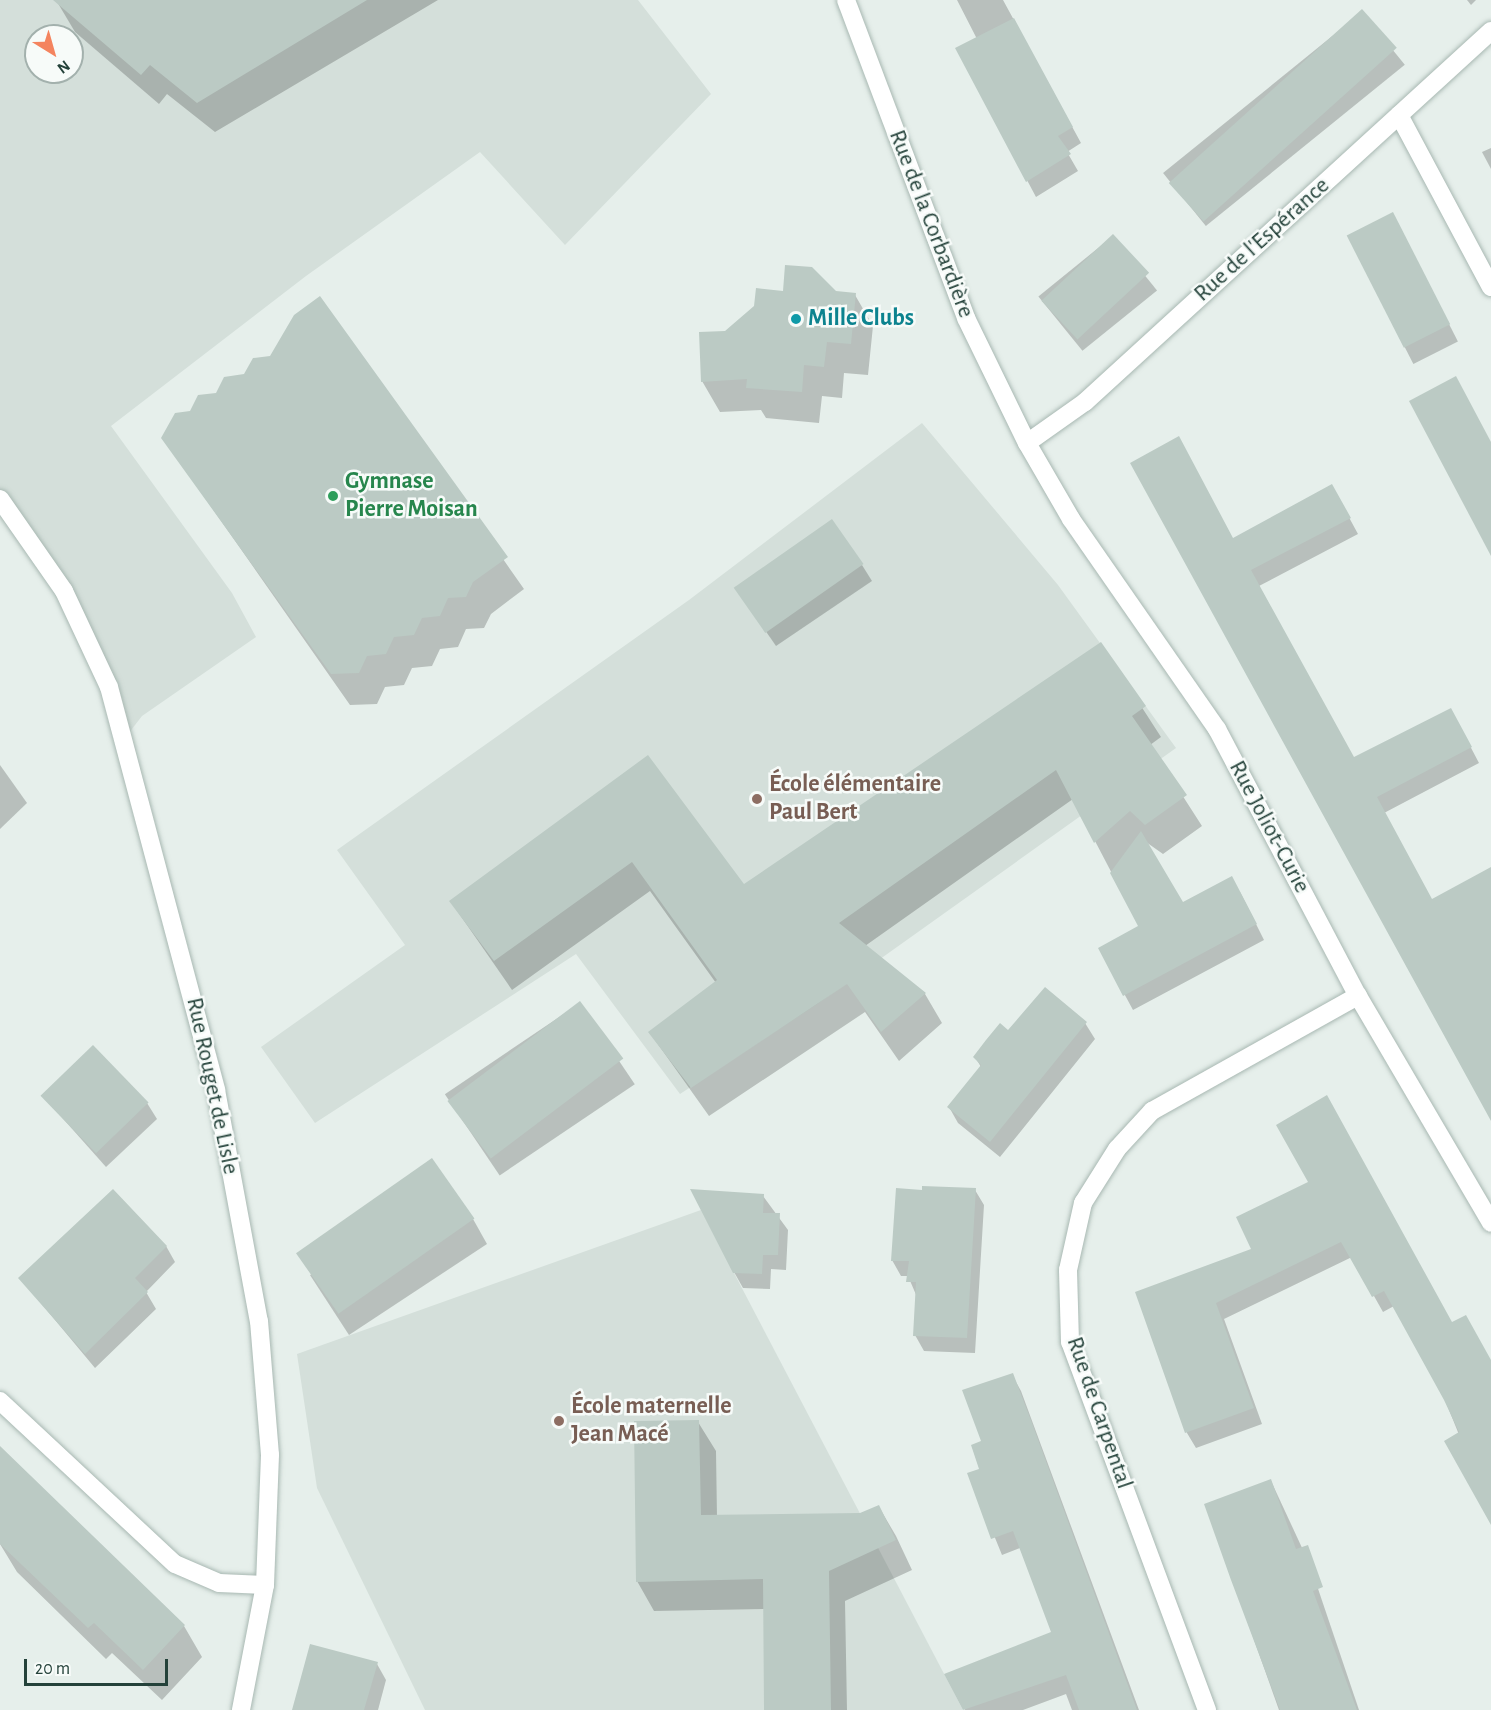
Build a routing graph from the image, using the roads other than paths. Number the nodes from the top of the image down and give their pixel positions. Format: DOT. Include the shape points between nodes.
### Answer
graph roads {
  1 [pos="846,0"];
  2 [pos="1491,31"];
  3 [pos="1399,115"];
  4 [pos="1491,287"];
  5 [pos="1027,443"];
  6 [pos="0,499"];
  7 [pos="1358,996"];
  8 [pos="1491,1223"];
  9 [pos="0,1401"];
  10 [pos="265,1585"];
  11 [pos="241,1710"];
  12 [pos="1207,1710"];
  1 -- 5 [label="street, Rue de la Corbardière" via="966,318"];
  2 -- 3 [label="street, Rue de l'Espérance"];
  3 -- 4 [label="street"];
  3 -- 5 [label="street, Rue de l'Espérance" via="1085,402"];
  5 -- 7 [label="street, Rue Joliot-Curie" via="1071,519 1217,729"];
  6 -- 10 [label="street, Rue Rouget de Lisle" via="64,591 109,687 216,1090 259,1320 270,1455"];
  7 -- 8 [label="street, Rue Joliot-Curie"];
  7 -- 12 [label="street, Rue de Carpental" via="1152,1111 1117,1149 1083,1203 1068,1270 1070,1342"];
  9 -- 10 [label="street" via="175,1564 219,1583"];
  10 -- 11 [label="street, Rue Rouget de Lisle"];
}
